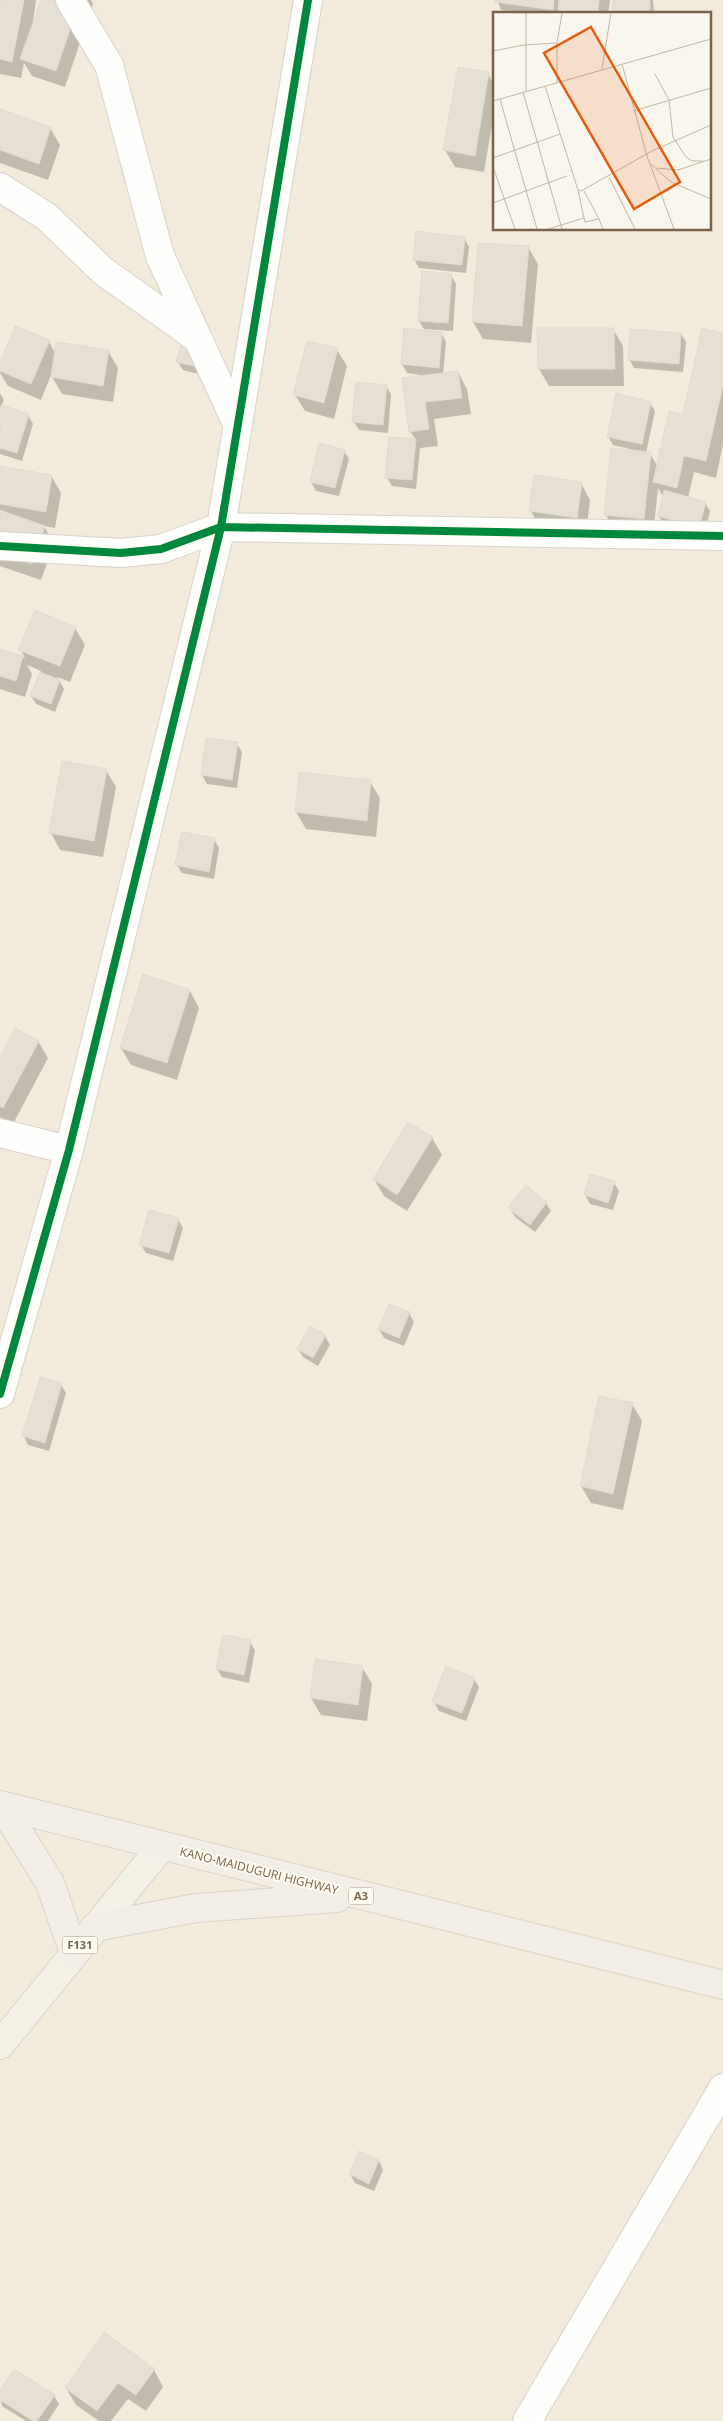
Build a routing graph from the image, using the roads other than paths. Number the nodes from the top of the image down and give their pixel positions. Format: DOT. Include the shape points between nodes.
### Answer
graph roads {
  1 [pos="70,0"];
  2 [pos="308,0"];
  3 [pos="0,187"];
  4 [pos="198,339"];
  5 [pos="238,426"];
  6 [pos="221,527"];
  7 [pos="723,536"];
  8 [pos="0,546"];
  9 [pos="0,1133"];
  10 [pos="69,1150"];
  11 [pos="0,1394"];
  12 [pos="1,1806"];
  13 [pos="162,1846"];
  14 [pos="361,1896"];
  15 [pos="95,1927"];
  16 [pos="74,1953"];
  17 [pos="723,1985"];
  18 [pos="0,2045"];
  19 [pos="723,2088"];
  20 [pos="527,2421"];
  1 -- 4 [label="street" via="109,65 160,256"];
  2 -- 5 [label="street"];
  3 -- 4 [label="street" via="47,216 103,271"];
  4 -- 5 [label="street"];
  5 -- 6 [label="street"];
  6 -- 7 [label="street"];
  6 -- 8 [label="street" via="161,549 121,553"];
  6 -- 10 [label="street"];
  9 -- 10 [label="street"];
  10 -- 11 [label="street"];
  12 -- 13 [label="highway, KANO-MAIDUGURI HIGHWAY / A3"];
  12 -- 16 [label="highway" via="50,1883"];
  13 -- 14 [label="highway, KANO-MAIDUGURI HIGHWAY / A3"];
  13 -- 15 [label="main road, F131"];
  14 -- 15 [label="highway" via="196,1908"];
  14 -- 17 [label="highway, KANO-MAIDUGURI HIGHWAY / A3"];
  15 -- 16 [label="main road, F131"];
  16 -- 18 [label="main road, F131"];
  19 -- 20 [label="street"];
}
